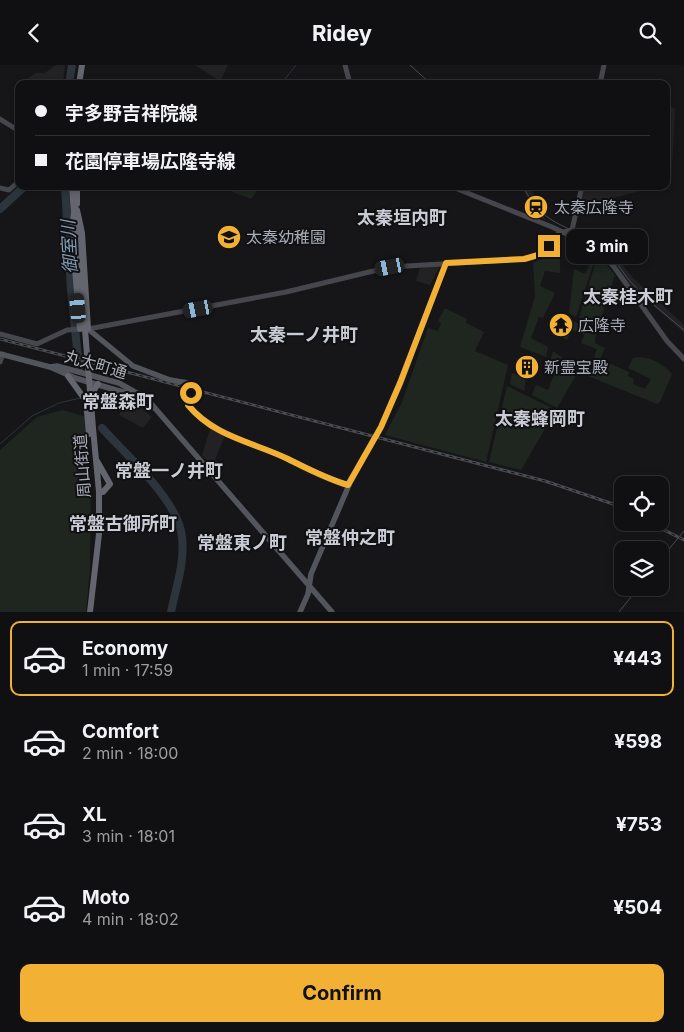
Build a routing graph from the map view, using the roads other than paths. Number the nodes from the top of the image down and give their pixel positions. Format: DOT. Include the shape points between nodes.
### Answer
graph roads {
  1 [pos="80,65"];
  2 [pos="344,65"];
  3 [pos="604,65"];
  4 [pos="78,80"];
  5 [pos="349,80"];
  6 [pos="601,80"];
  7 [pos="0,119"];
  8 [pos="15,128"];
  9 [pos="15,185"];
  10 [pos="0,188"];
  11 [pos="72,190"];
  12 [pos="77,190"];
  13 [pos="460,190"];
  14 [pos="581,190"];
  15 [pos="75,210"];
  16 [pos="564,232"];
  17 [pos="446,263"];
  18 [pos="79,329"];
  19 [pos="88,329"];
  20 [pos="0,334"];
  21 [pos="1,354"];
  22 [pos="684,359"];
  23 [pos="0,363"];
  24 [pos="50,367"];
  25 [pos="63,368"];
  26 [pos="68,376"];
  27 [pos="108,379"];
  28 [pos="98,384"];
  29 [pos="87,406"];
  30 [pos="155,411"];
  31 [pos="96,457"];
  32 [pos="348,485"];
  33 [pos="99,492"];
  34 [pos="308,584"];
  35 [pos="90,612"];
  36 [pos="300,612"];
  37 [pos="332,612"];
  1 -- 4 [label="highway"];
  2 -- 5 [label="main road"];
  3 -- 6 [label="main road"];
  7 -- 8 [label="main road"];
  9 -- 10 [label="main road" via="9,190"];
  11 -- 15 [label="highway, 周山街道"];
  12 -- 15 [label="highway, 周山街道"];
  13 -- 16 [label="main road"];
  14 -- 16 [label="main road" via="572,230"];
  15 -- 18 [label="highway" via="72,232"];
  15 -- 19 [label="highway" via="83,245"];
  15 -- 31 [label="highway, 周山街道, bridge"];
  16 -- 17 [label="main road" via="559,233 538,255 527,259"];
  16 -- 22 [label="main road" via="602,253"];
  17 -- 19 [label="main road" via="390,267 286,292"];
  17 -- 32 [label="main road" via="381,427"];
  18 -- 19 [label="main road"];
  18 -- 20 [label="main road" via="37,344"];
  19 -- 32 [label="main road" via="133,366 188,383 192,391 187,403 219,431"];
  21 -- 23 [label="main road"];
  21 -- 24 [label="main road, 丸太町通"];
  24 -- 25 [label="main road, 丸太町通"];
  24 -- 26 [label="main road, 丸太町通"];
  25 -- 27 [label="main road, 丸太町通"];
  25 -- 28 [label="main road"];
  26 -- 28 [label="main road, 丸太町通"];
  26 -- 29 [label="highway"];
  27 -- 28 [label="main road"];
  27 -- 30 [label="main road, 丸太町通" via="141,395"];
  28 -- 29 [label="highway"];
  28 -- 30 [label="main road, 丸太町通" via="126,393"];
  29 -- 33 [label="highway" via="94,477"];
  30 -- 34 [label="main road, 丸太町通"];
  31 -- 33 [label="highway, 周山街道"];
  31 -- 33 [label="highway" via="110,484"];
  32 -- 34 [label="main road"];
  33 -- 35 [label="highway, 周山街道" via="99,534"];
  34 -- 36 [label="main road" via="308,594"];
  34 -- 37 [label="main road, 丸太町通"];
}
